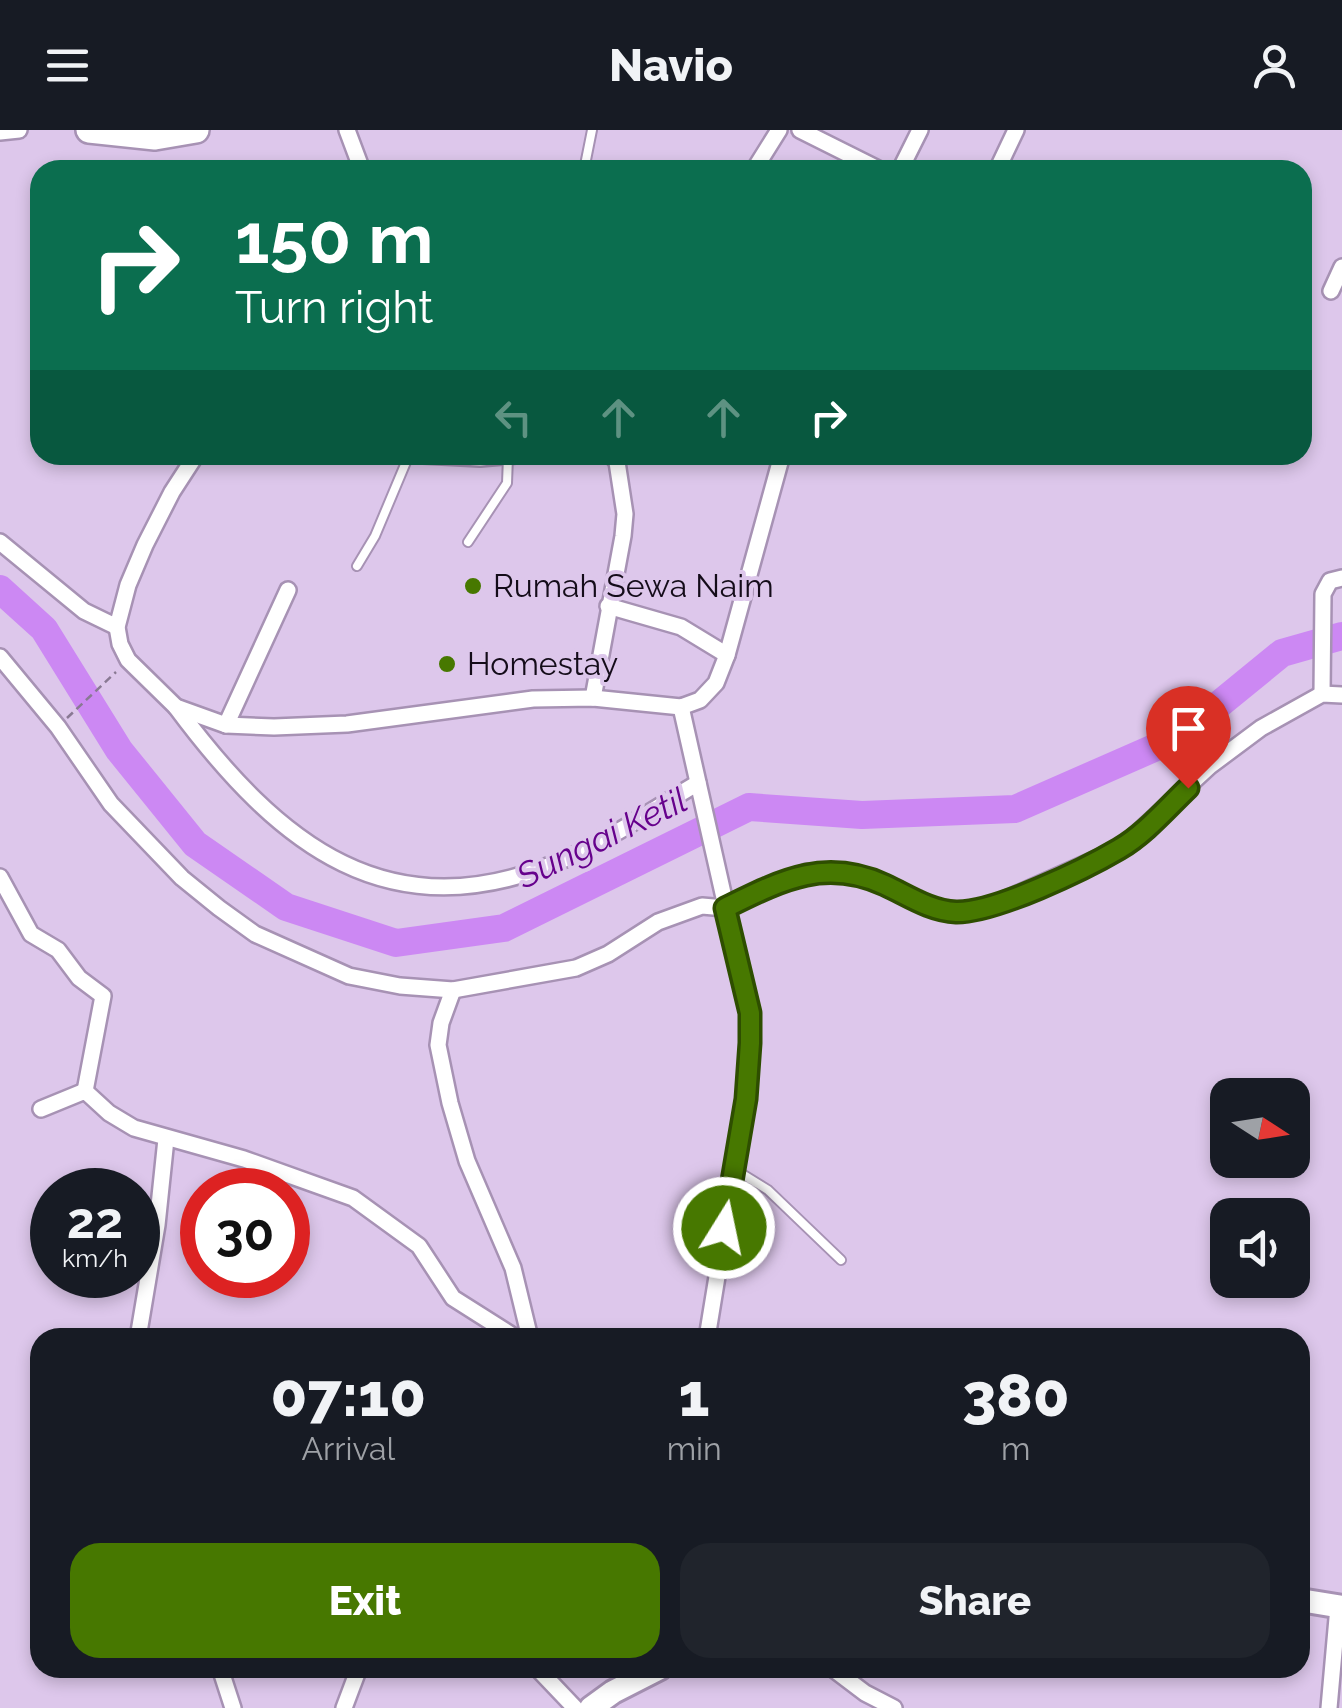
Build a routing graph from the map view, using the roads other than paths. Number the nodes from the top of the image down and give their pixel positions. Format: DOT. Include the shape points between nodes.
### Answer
graph roads {
  1 [pos="20,130"];
  2 [pos="89,130"];
  3 [pos="196,130"];
  4 [pos="348,130"];
  5 [pos="592,130"];
  6 [pos="778,130"];
  7 [pos="800,130"];
  8 [pos="920,130"];
  9 [pos="1016,130"];
  10 [pos="0,132"];
  11 [pos="358,160"];
  12 [pos="586,160"];
  13 [pos="760,160"];
  14 [pos="860,160"];
  15 [pos="905,160"];
  16 [pos="1002,160"];
  17 [pos="1342,266"];
  18 [pos="1331,292"];
  19 [pos="190,465"];
  20 [pos="406,465"];
  21 [pos="510,465"];
  22 [pos="617,465"];
  23 [pos="779,465"];
  24 [pos="0,542"];
  25 [pos="468,542"];
  26 [pos="357,566"];
  27 [pos="1342,578"];
  28 [pos="288,590"];
  29 [pos="608,606"];
  30 [pos="117,626"];
  31 [pos="727,655"];
  32 [pos="0,657"];
  33 [pos="1322,686"];
  34 [pos="1342,694"];
  35 [pos="593,698"];
  36 [pos="176,708"];
  37 [pos="682,708"];
  38 [pos="226,725"];
  39 [pos="698,783"];
  40 [pos="0,877"];
  41 [pos="725,908"];
  42 [pos="452,990"];
  43 [pos="85,1091"];
  44 [pos="41,1110"];
  45 [pos="166,1139"];
  46 [pos="734,1169"];
  47 [pos="842,1260"];
  48 [pos="140,1328"];
  49 [pos="500,1328"];
  50 [pos="528,1328"];
  51 [pos="709,1328"];
  52 [pos="1310,1602"];
  53 [pos="1340,1607"];
  54 [pos="223,1678"];
  55 [pos="355,1678"];
  56 [pos="546,1678"];
  57 [pos="640,1678"];
  58 [pos="843,1678"];
  59 [pos="233,1708"];
  60 [pos="344,1708"];
  61 [pos="575,1708"];
  62 [pos="590,1708"];
  63 [pos="894,1708"];
  64 [pos="1330,1708"];
  1 -- 10 [label="street"];
  2 -- 3 [label="main road" via="155,137"];
  4 -- 11 [label="street"];
  5 -- 12 [label="lane"];
  6 -- 13 [label="street"];
  7 -- 14 [label="street"];
  8 -- 15 [label="street"];
  9 -- 16 [label="street"];
  17 -- 18 [label="street"];
  19 -- 30 [label="street" via="145,546"];
  20 -- 26 [label="lane"];
  21 -- 25 [label="lane" via="507,482"];
  22 -- 29 [label="street" via="624,514"];
  23 -- 31 [label="street"];
  24 -- 30 [label="street" via="84,612"];
  27 -- 33 [label="street" via="1323,594"];
  28 -- 38 [label="street"];
  29 -- 31 [label="street" via="681,627"];
  29 -- 35 [label="street"];
  30 -- 36 [label="street" via="128,660"];
  31 -- 37 [label="street" via="716,683"];
  32 -- 42 [label="street" via="110,804 219,908 255,934 349,976"];
  33 -- 34 [label="street"];
  33 -- 41 [label="street" via="1210,766 1121,848 988,907 928,907 846,872 807,872"];
  35 -- 37 [label="street"];
  35 -- 38 [label="street" via="533,699 347,724"];
  36 -- 38 [label="street"];
  36 -- 39 [label="street" via="242,790 288,830 333,860 423,888 529,873 568,858"];
  37 -- 39 [label="street"];
  39 -- 41 [label="street"];
  40 -- 43 [label="street" via="31,934 58,950 104,996"];
  41 -- 42 [label="street" via="702,906 658,922 576,968"];
  41 -- 46 [label="street" via="750,1013"];
  42 -- 50 [label="street" via="438,1044 450,1103 513,1268"];
  43 -- 44 [label="street"];
  43 -- 45 [label="street" via="108,1113"];
  45 -- 48 [label="street"];
  45 -- 49 [label="street" via="353,1198 419,1246 453,1298"];
  46 -- 47 [label="lane" via="768,1190"];
  46 -- 51 [label="street"];
  52 -- 53 [label="main road"];
  53 -- 64 [label="street"];
  54 -- 59 [label="street"];
  55 -- 60 [label="street"];
  56 -- 61 [label="street"];
  57 -- 62 [label="main road"];
  58 -- 63 [label="street"];
}
